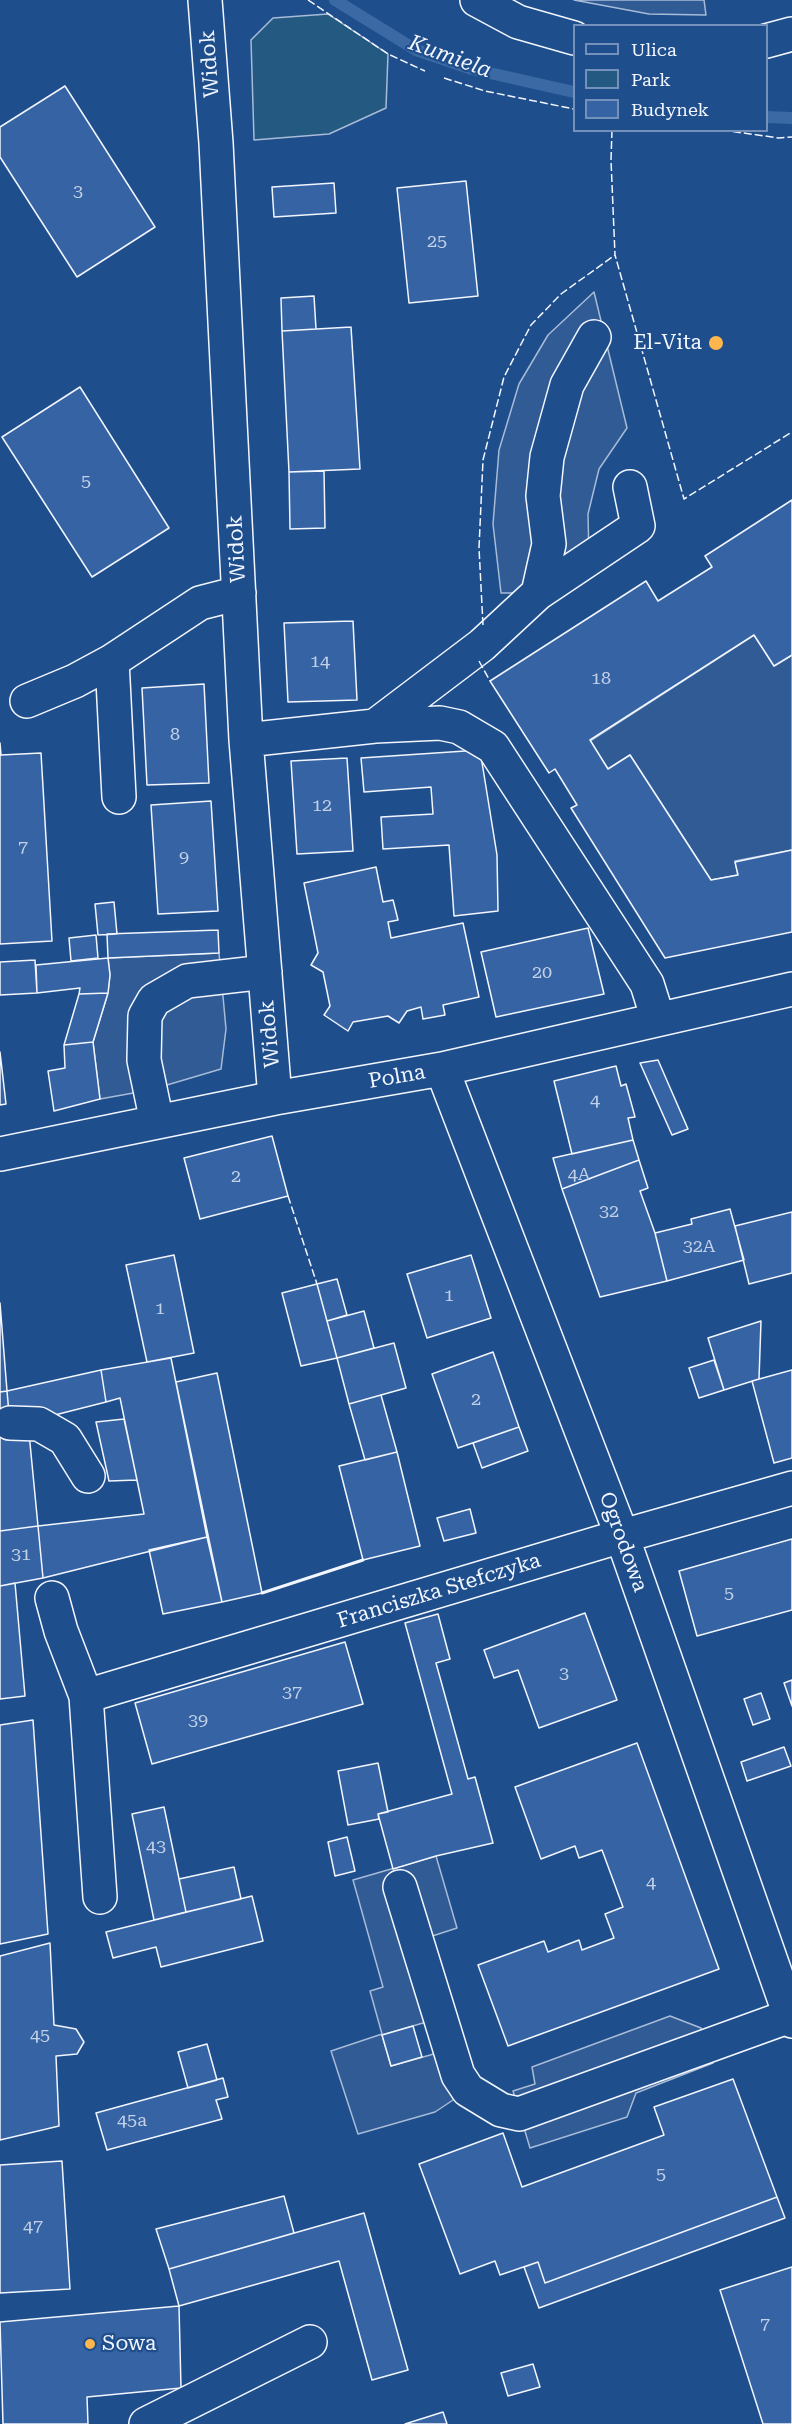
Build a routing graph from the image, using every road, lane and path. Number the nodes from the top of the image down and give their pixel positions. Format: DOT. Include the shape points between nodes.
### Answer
graph roads {
  1 [pos="205,0"];
  2 [pos="477,0"];
  3 [pos="792,34"];
  4 [pos="573,38"];
  5 [pos="768,40"];
  6 [pos="594,338"];
  7 [pos="630,487"];
  8 [pos="239,593"];
  9 [pos="538,593"];
  10 [pos="112,661"];
  11 [pos="27,700"];
  12 [pos="375,726"];
  13 [pos="246,740"];
  14 [pos="119,797"];
  15 [pos="265,972"];
  16 [pos="792,989"];
  17 [pos="658,1019"];
  18 [pos="442,1069"];
  19 [pos="275,1098"];
  20 [pos="157,1122"];
  21 [pos="0,1154"];
  22 [pos="10,1423"];
  23 [pos="88,1476"];
  24 [pos="792,1488"];
  25 [pos="622,1536"];
  26 [pos="52,1598"];
  27 [pos="86,1696"];
  28 [pos="400,1887"];
  29 [pos="100,1897"];
  30 [pos="791,2018"];
  31 [pos="310,2342"];
  32 [pos="146,2424"];
  1 -- 8 [label="street, Widok"];
  2 -- 4 [label="street" via="518,22"];
  3 -- 5 [label="street"];
  6 -- 9 [label="street" via="567,385 547,457 543,496 549,544"];
  7 -- 9 [label="street" via="638,526"];
  8 -- 10 [label="street" via="200,603"];
  8 -- 13 [label="street, Widok"];
  9 -- 12 [label="street" via="482,645"];
  10 -- 11 [label="street"];
  10 -- 14 [label="street"];
  12 -- 13 [label="street"];
  12 -- 17 [label="street" via="440,723 459,727 494,747 646,984"];
  13 -- 15 [label="street, Widok"];
  15 -- 19 [label="street, Widok"];
  15 -- 20 [label="street" via="187,981 154,1000 145,1016 144,1060"];
  16 -- 17 [label="street, Polna"];
  17 -- 18 [label="street, Polna"];
  18 -- 19 [label="street, Polna"];
  18 -- 25 [label="street, Ogrodowa"];
  19 -- 20 [label="street, Polna"];
  20 -- 21 [label="street, Polna"];
  22 -- 23 [label="street" via="39,1424 65,1439"];
  24 -- 25 [label="street, Franciszka Stefczyka"];
  25 -- 27 [label="street, Franciszka Stefczyka"];
  25 -- 30 [label="street, Ogrodowa"];
  26 -- 27 [label="street"];
  27 -- 29 [label="street"];
  28 -- 30 [label="street" via="458,2075 468,2090 501,2110 519,2114"];
  31 -- 32 [label="street"];
}
